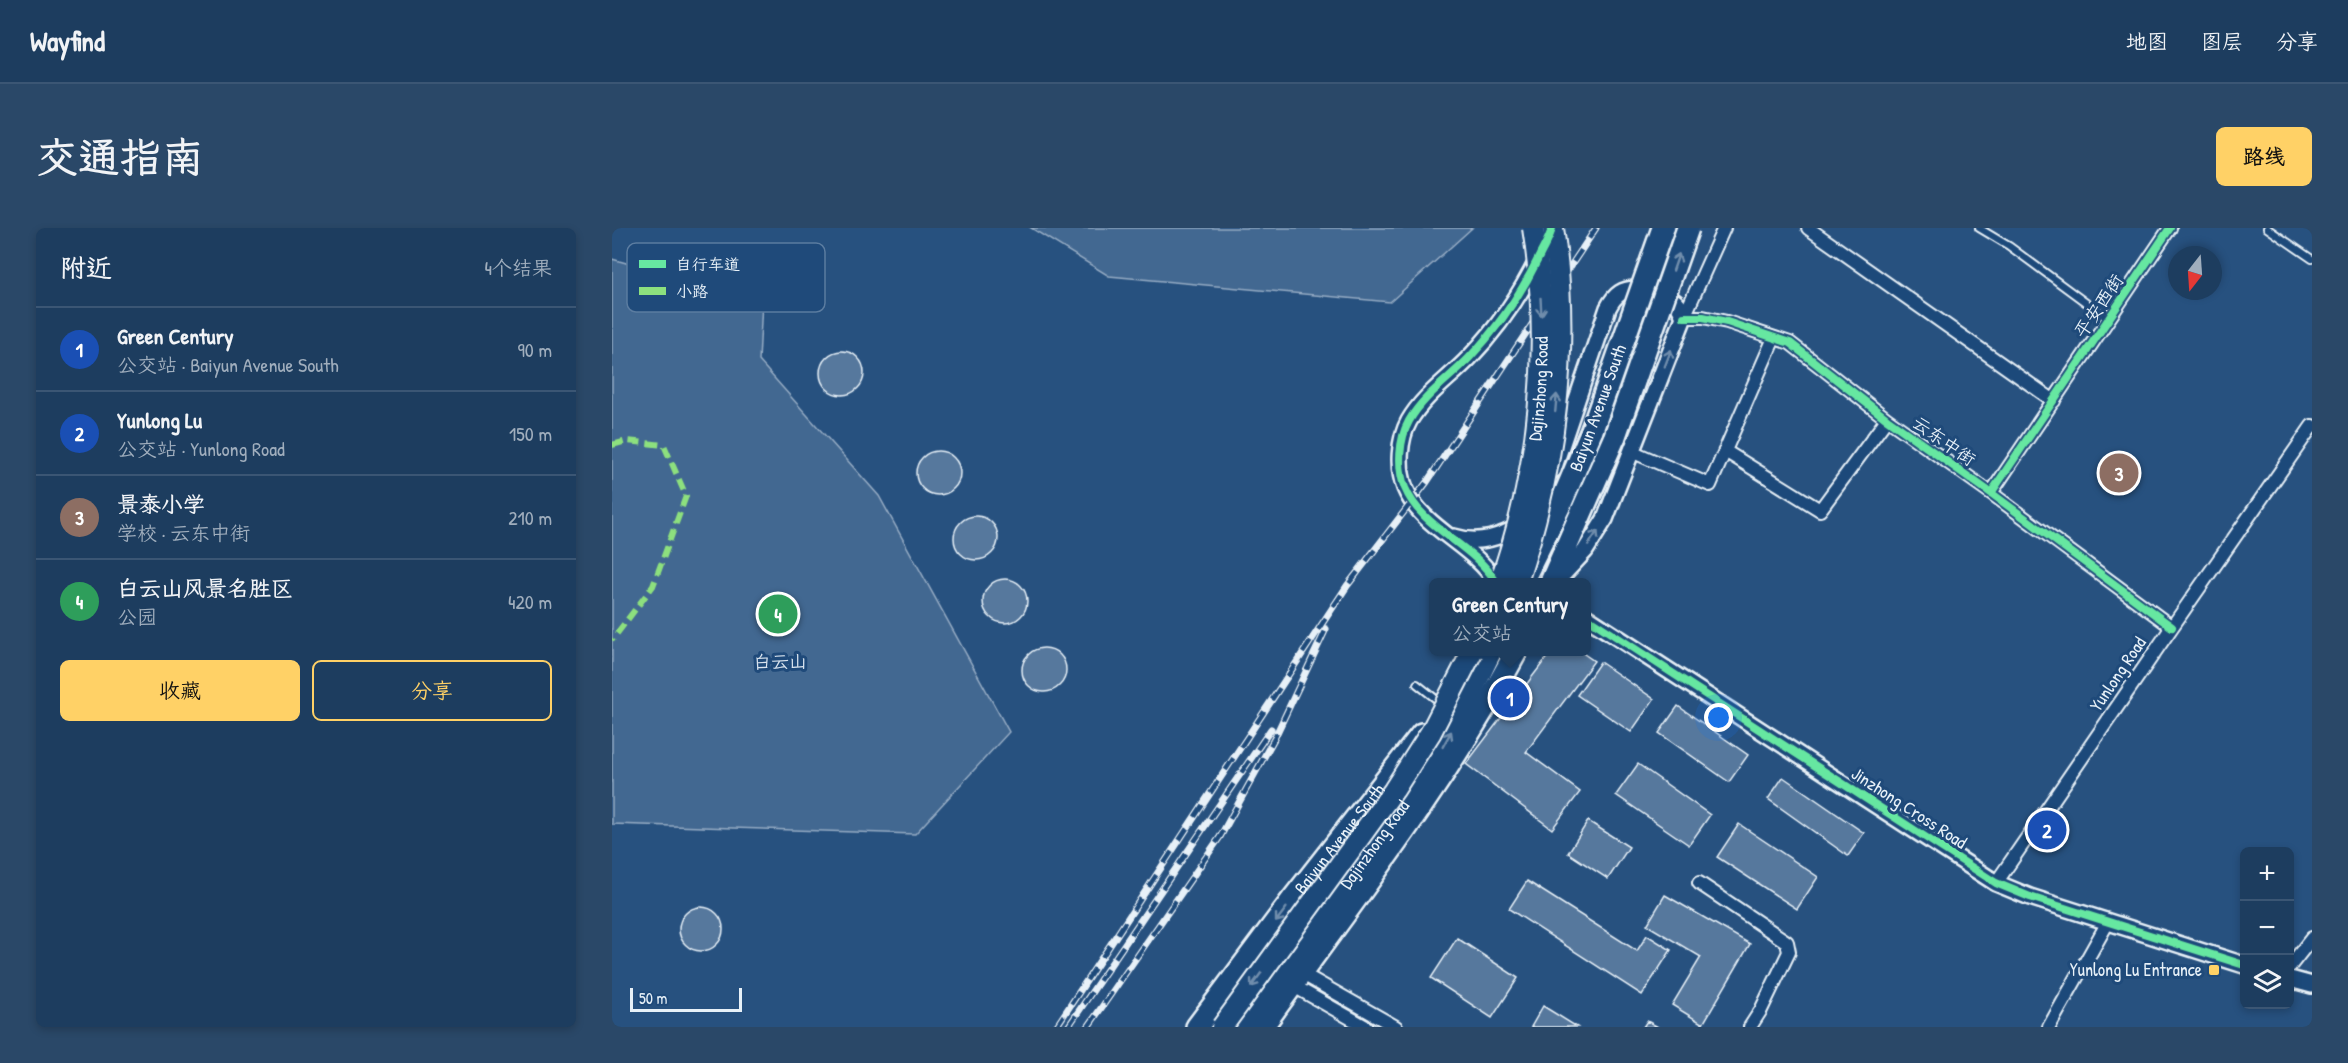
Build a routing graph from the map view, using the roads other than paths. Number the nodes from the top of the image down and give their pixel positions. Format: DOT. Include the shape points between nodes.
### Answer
graph roads {
  1 [pos="1525,228"];
  2 [pos="1533,228"];
  3 [pos="1552,228"];
  4 [pos="1663,228"];
  5 [pos="1688,228"];
  6 [pos="1724,228"];
  7 [pos="1808,228"];
  8 [pos="1979,228"];
  9 [pos="2169,228"];
  10 [pos="2267,228"];
  11 [pos="2312,259"];
  12 [pos="1525,286"];
  13 [pos="1683,317"];
  14 [pos="2109,319"];
  15 [pos="1774,338"];
  16 [pos="2054,401"];
  17 [pos="1887,419"];
  18 [pos="2312,426"];
  19 [pos="1631,451"];
  20 [pos="1725,451"];
  21 [pos="1991,493"];
  22 [pos="1538,516"];
  23 [pos="1450,536"];
  24 [pos="1494,578"];
  25 [pos="1499,578"];
  26 [pos="1517,578"];
  27 [pos="1517,578"];
  28 [pos="1524,578"];
  29 [pos="1555,578"];
  30 [pos="1557,578"];
  31 [pos="1591,620"];
  32 [pos="2172,627"];
  33 [pos="1470,656"];
  34 [pos="1478,656"];
  35 [pos="1489,656"];
  36 [pos="1513,656"];
  37 [pos="1417,684"];
  38 [pos="1444,705"];
  39 [pos="1699,883"];
  40 [pos="1996,883"];
  41 [pos="2108,922"];
  42 [pos="2312,938"];
  43 [pos="2294,960"];
  44 [pos="2240,964"];
  45 [pos="1297,979"];
  46 [pos="2294,980"];
  47 [pos="2312,985"];
  48 [pos="1197,1027"];
  49 [pos="1222,1027"];
  50 [pos="1243,1027"];
  51 [pos="1262,1027"];
  52 [pos="1366,1027"];
  53 [pos="1396,1027"];
  54 [pos="1750,1027"];
  55 [pos="2049,1027"];
  1 -- 12 [label="street" via="1529,266"];
  2 -- 25 [label="main road, Dajinzhong Road, one-way, bridge" via="1542,325 1537,416 1523,502"];
  3 -- 12 [label="street"];
  26 -- 3 [label="main road, Dajinzhong Road, one-way, bridge" via="1539,506 1556,409 1560,317 1558,260"];
  4 -- 28 [label="highway, Baiyun Avenue South, bridge" via="1592,430"];
  29 -- 5 [label="highway, Baiyun Avenue South, one-way, bridge" via="1615,436"];
  6 -- 13 [label="street"];
  7 -- 16 [label="street"];
  8 -- 14 [label="lane"];
  9 -- 14 [label="street, 平安西街"];
  10 -- 11 [label="lane"];
  12 -- 23 [label="street" via="1470,357 1428,396 1408,422 1400,456 1405,487 1417,508"];
  13 -- 15 [label="street, 云东中街" via="1727,322"];
  19 -- 13 [label="street, one-way"];
  13 -- 22 [label="street" via="1675,302 1652,292 1634,289 1614,297"];
  14 -- 16 [label="street, 平安西街"];
  15 -- 17 [label="street, 云东中街" via="1790,343"];
  15 -- 20 [label="street"];
  16 -- 21 [label="street, 平安西街"];
  17 -- 20 [label="street" via="1820,510"];
  17 -- 21 [label="street, 云东中街"];
  18 -- 32 [label="street, Yunlong Road"];
  19 -- 20 [label="street" via="1710,485"];
  30 -- 19 [label="street, one-way" via="1596,536"];
  21 -- 32 [label="street, 云东中街"];
  22 -- 23 [label="street" via="1502,536 1482,541"];
  22 -- 27 [label="street"];
  23 -- 24 [label="street"];
  31 -- 40 [label="street, Jinzhong Cross Road"];
  32 -- 40 [label="street, Yunlong Road"];
  33 -- 49 [label="main road, Dajinzhong Road, one-way, bridge" via="1435,725 1394,790"];
  34 -- 38 [label="highway, Baiyun Avenue South"];
  50 -- 35 [label="main road, Dajinzhong Road, one-way" via="1425,776"];
  36 -- 45 [label="highway" via="1460,748"];
  37 -- 38 [label="lane"];
  38 -- 48 [label="highway, Baiyun Avenue South, one-way"];
  39 -- 54 [label="street" via="1787,942 1789,952"];
  40 -- 41 [label="street, Jinzhong Cross Road"];
  41 -- 44 [label="street, Jinzhong Cross Road"];
  41 -- 55 [label="street"];
  42 -- 43 [label="street"];
  45 -- 51 [label="highway"];
  45 -- 52 [label="street"];
  45 -- 53 [label="street"];
  46 -- 47 [label="street"];
}
